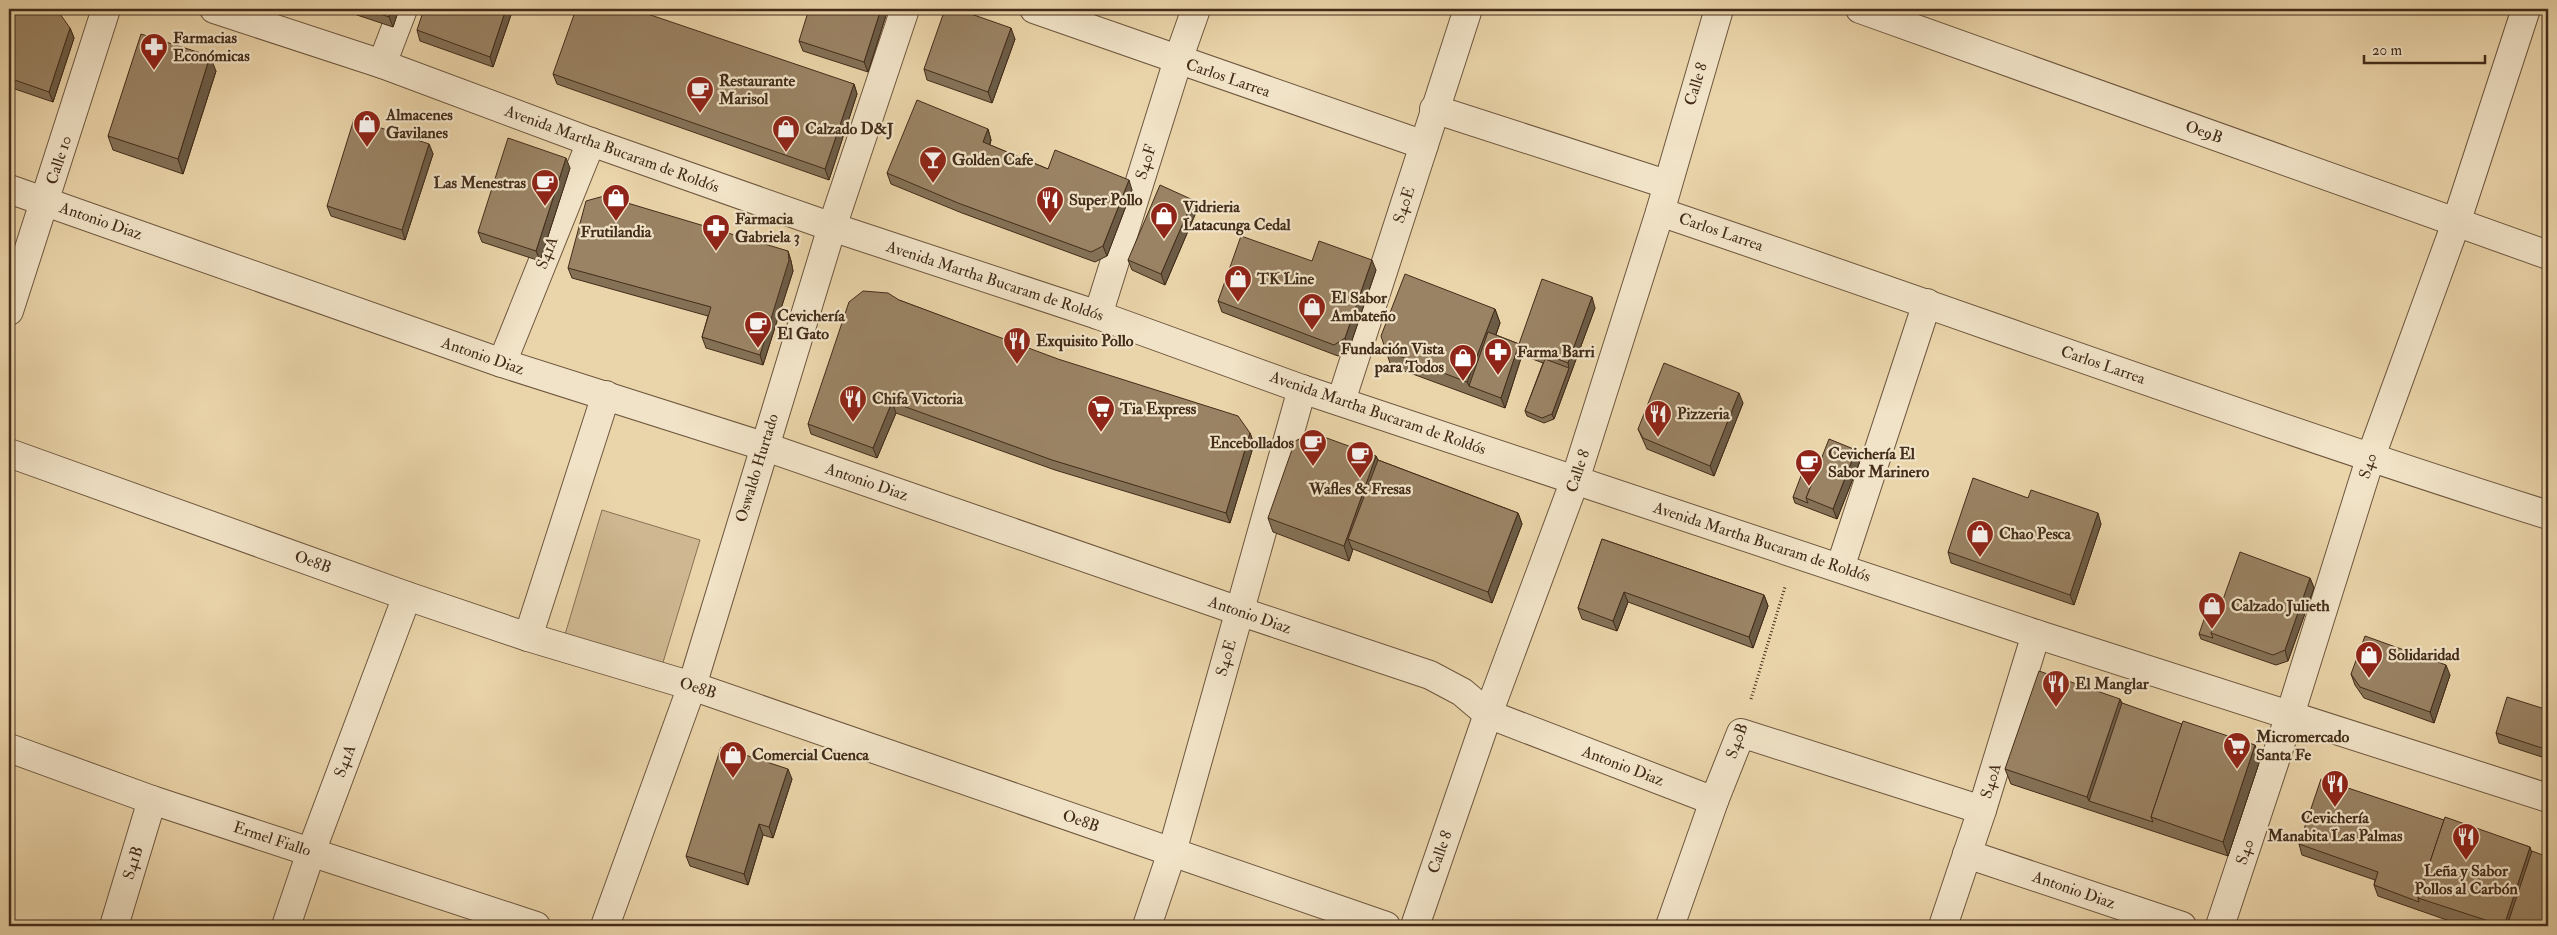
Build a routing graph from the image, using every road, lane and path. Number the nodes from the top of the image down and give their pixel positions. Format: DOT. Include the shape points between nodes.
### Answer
graph roads {
  1 [pos="106,9"];
  2 [pos="214,9"];
  3 [pos="404,9"];
  4 [pos="904,9"];
  5 [pos="1034,9"];
  6 [pos="1196,9"];
  7 [pos="1468,9"];
  8 [pos="1719,9"];
  9 [pos="1860,9"];
  10 [pos="2526,9"];
  11 [pos="1178,60"];
  12 [pos="382,64"];
  13 [pos="1434,109"];
  14 [pos="591,142"];
  15 [pos="1424,145"];
  16 [pos="1666,184"];
  17 [pos="9,190"];
  18 [pos="45,202"];
  19 [pos="1660,212"];
  20 [pos="2456,223"];
  21 [pos="832,227"];
  22 [pos="2548,256"];
  23 [pos="1927,303"];
  24 [pos="9,312"];
  25 [pos="1098,316"];
  26 [pos="502,364"];
  27 [pos="1302,389"];
  28 [pos="606,395"];
  29 [pos="1341,401"];
  30 [pos="764,446"];
  31 [pos="9,453"];
  32 [pos="2370,459"];
  33 [pos="1575,480"];
  34 [pos="2548,515"];
  35 [pos="1795,553"];
  36 [pos="1840,568"];
  37 [pos="407,596"];
  38 [pos="1239,612"];
  39 [pos="2036,634"];
  40 [pos="528,637"];
  41 [pos="692,686"];
  42 [pos="1488,714"];
  43 [pos="2290,715"];
  44 [pos="1740,733"];
  45 [pos="9,748"];
  46 [pos="2548,798"];
  47 [pos="152,800"];
  48 [pos="1714,801"];
  49 [pos="1982,810"];
  50 [pos="311,852"];
  51 [pos="1172,852"];
  52 [pos="1966,854"];
  53 [pos="114,926"];
  54 [pos="286,926"];
  55 [pos="536,926"];
  56 [pos="605,926"];
  57 [pos="1147,926"];
  58 [pos="1386,926"];
  59 [pos="1415,926"];
  60 [pos="1670,926"];
  61 [pos="1943,926"];
  62 [pos="2182,926"];
  63 [pos="2220,926"];
  1 -- 18 [label="street, Calle 10"];
  2 -- 12 [label="street, Avenida Martha Bucaram de Roldós"];
  3 -- 12 [label="street"];
  4 -- 21 [label="street, Oswaldo Hurtado"];
  5 -- 11 [label="street, Carlos Larrea"];
  6 -- 11 [label="street, S40F"];
  7 -- 13 [label="street, S40E"];
  8 -- 16 [label="street, Calle 8"];
  9 -- 20 [label="street, Oe9B"];
  10 -- 20 [label="street, S40"];
  11 -- 15 [label="street, Carlos Larrea"];
  11 -- 25 [label="street, S40F"];
  12 -- 14 [label="street, Avenida Martha Bucaram de Roldós"];
  13 -- 15 [label="street, S40E"];
  13 -- 16 [label="street"];
  14 -- 21 [label="street, Avenida Martha Bucaram de Roldós"];
  14 -- 26 [label="street, S41A"];
  15 -- 29 [label="street, S40E"];
  16 -- 19 [label="street, Calle 8"];
  17 -- 18 [label="street, Antonio Diaz"];
  18 -- 24 [label="street, Calle 10"];
  18 -- 26 [label="street, Antonio Diaz"];
  19 -- 23 [label="street, Carlos Larrea"];
  19 -- 33 [label="street, Calle 8"];
  20 -- 22 [label="street, Oe9B"];
  20 -- 32 [label="street, S40"];
  21 -- 25 [label="street, Avenida Martha Bucaram de Roldós"];
  21 -- 30 [label="street, Oswaldo Hurtado"];
  23 -- 32 [label="street, Carlos Larrea"];
  23 -- 36 [label="street"];
  25 -- 27 [label="street, Avenida Martha Bucaram de Roldós"];
  26 -- 28 [label="street, Antonio Diaz"];
  27 -- 29 [label="street, Avenida Martha Bucaram de Roldós"];
  27 -- 38 [label="street, S40E"];
  28 -- 30 [label="street, Antonio Diaz"];
  28 -- 40 [label="street"];
  29 -- 33 [label="street, Avenida Martha Bucaram de Roldós"];
  30 -- 38 [label="street, Antonio Diaz"];
  30 -- 41 [label="street, Oswaldo Hurtado"];
  31 -- 37 [label="street, Oe8B"];
  32 -- 34 [label="street, Carlos Larrea"];
  32 -- 43 [label="street, S40"];
  33 -- 35 [label="street, Avenida Martha Bucaram de Roldós"];
  33 -- 42 [label="street, Calle 8"];
  35 -- 36 [label="street, Avenida Martha Bucaram de Roldós"];
  35 -- 44 [label="path, S40B"];
  36 -- 39 [label="street, Avenida Martha Bucaram de Roldós"];
  37 -- 40 [label="street, Oe8B"];
  37 -- 50 [label="street, S41A"];
  38 -- 42 [label="street, Antonio Diaz" via="1430,675 1462,692"];
  38 -- 51 [label="street, S40E"];
  39 -- 43 [label="street, Avenida Martha Bucaram de Roldós"];
  39 -- 49 [label="street, S40A"];
  40 -- 41 [label="street, Oe8B"];
  41 -- 51 [label="street, Oe8B"];
  41 -- 56 [label="street, Oswaldo Hurtado"];
  42 -- 48 [label="street, Antonio Diaz"];
  42 -- 59 [label="street, Calle 8"];
  43 -- 46 [label="street, Avenida Martha Bucaram de Roldós"];
  43 -- 63 [label="street, S40"];
  44 -- 48 [label="street, S40B"];
  44 -- 49 [label="street"];
  45 -- 47 [label="street, Ermel Fiallo"];
  47 -- 50 [label="street, Ermel Fiallo"];
  47 -- 53 [label="street, S41B"];
  48 -- 60 [label="street, S40B"];
  49 -- 52 [label="street, S40A"];
  50 -- 54 [label="street, S41A"];
  50 -- 55 [label="street, Ermel Fiallo"];
  51 -- 57 [label="street, S40E"];
  51 -- 58 [label="street, Oe8B"];
  52 -- 61 [label="street, S40A"];
  52 -- 62 [label="street, Antonio Diaz"];
}
